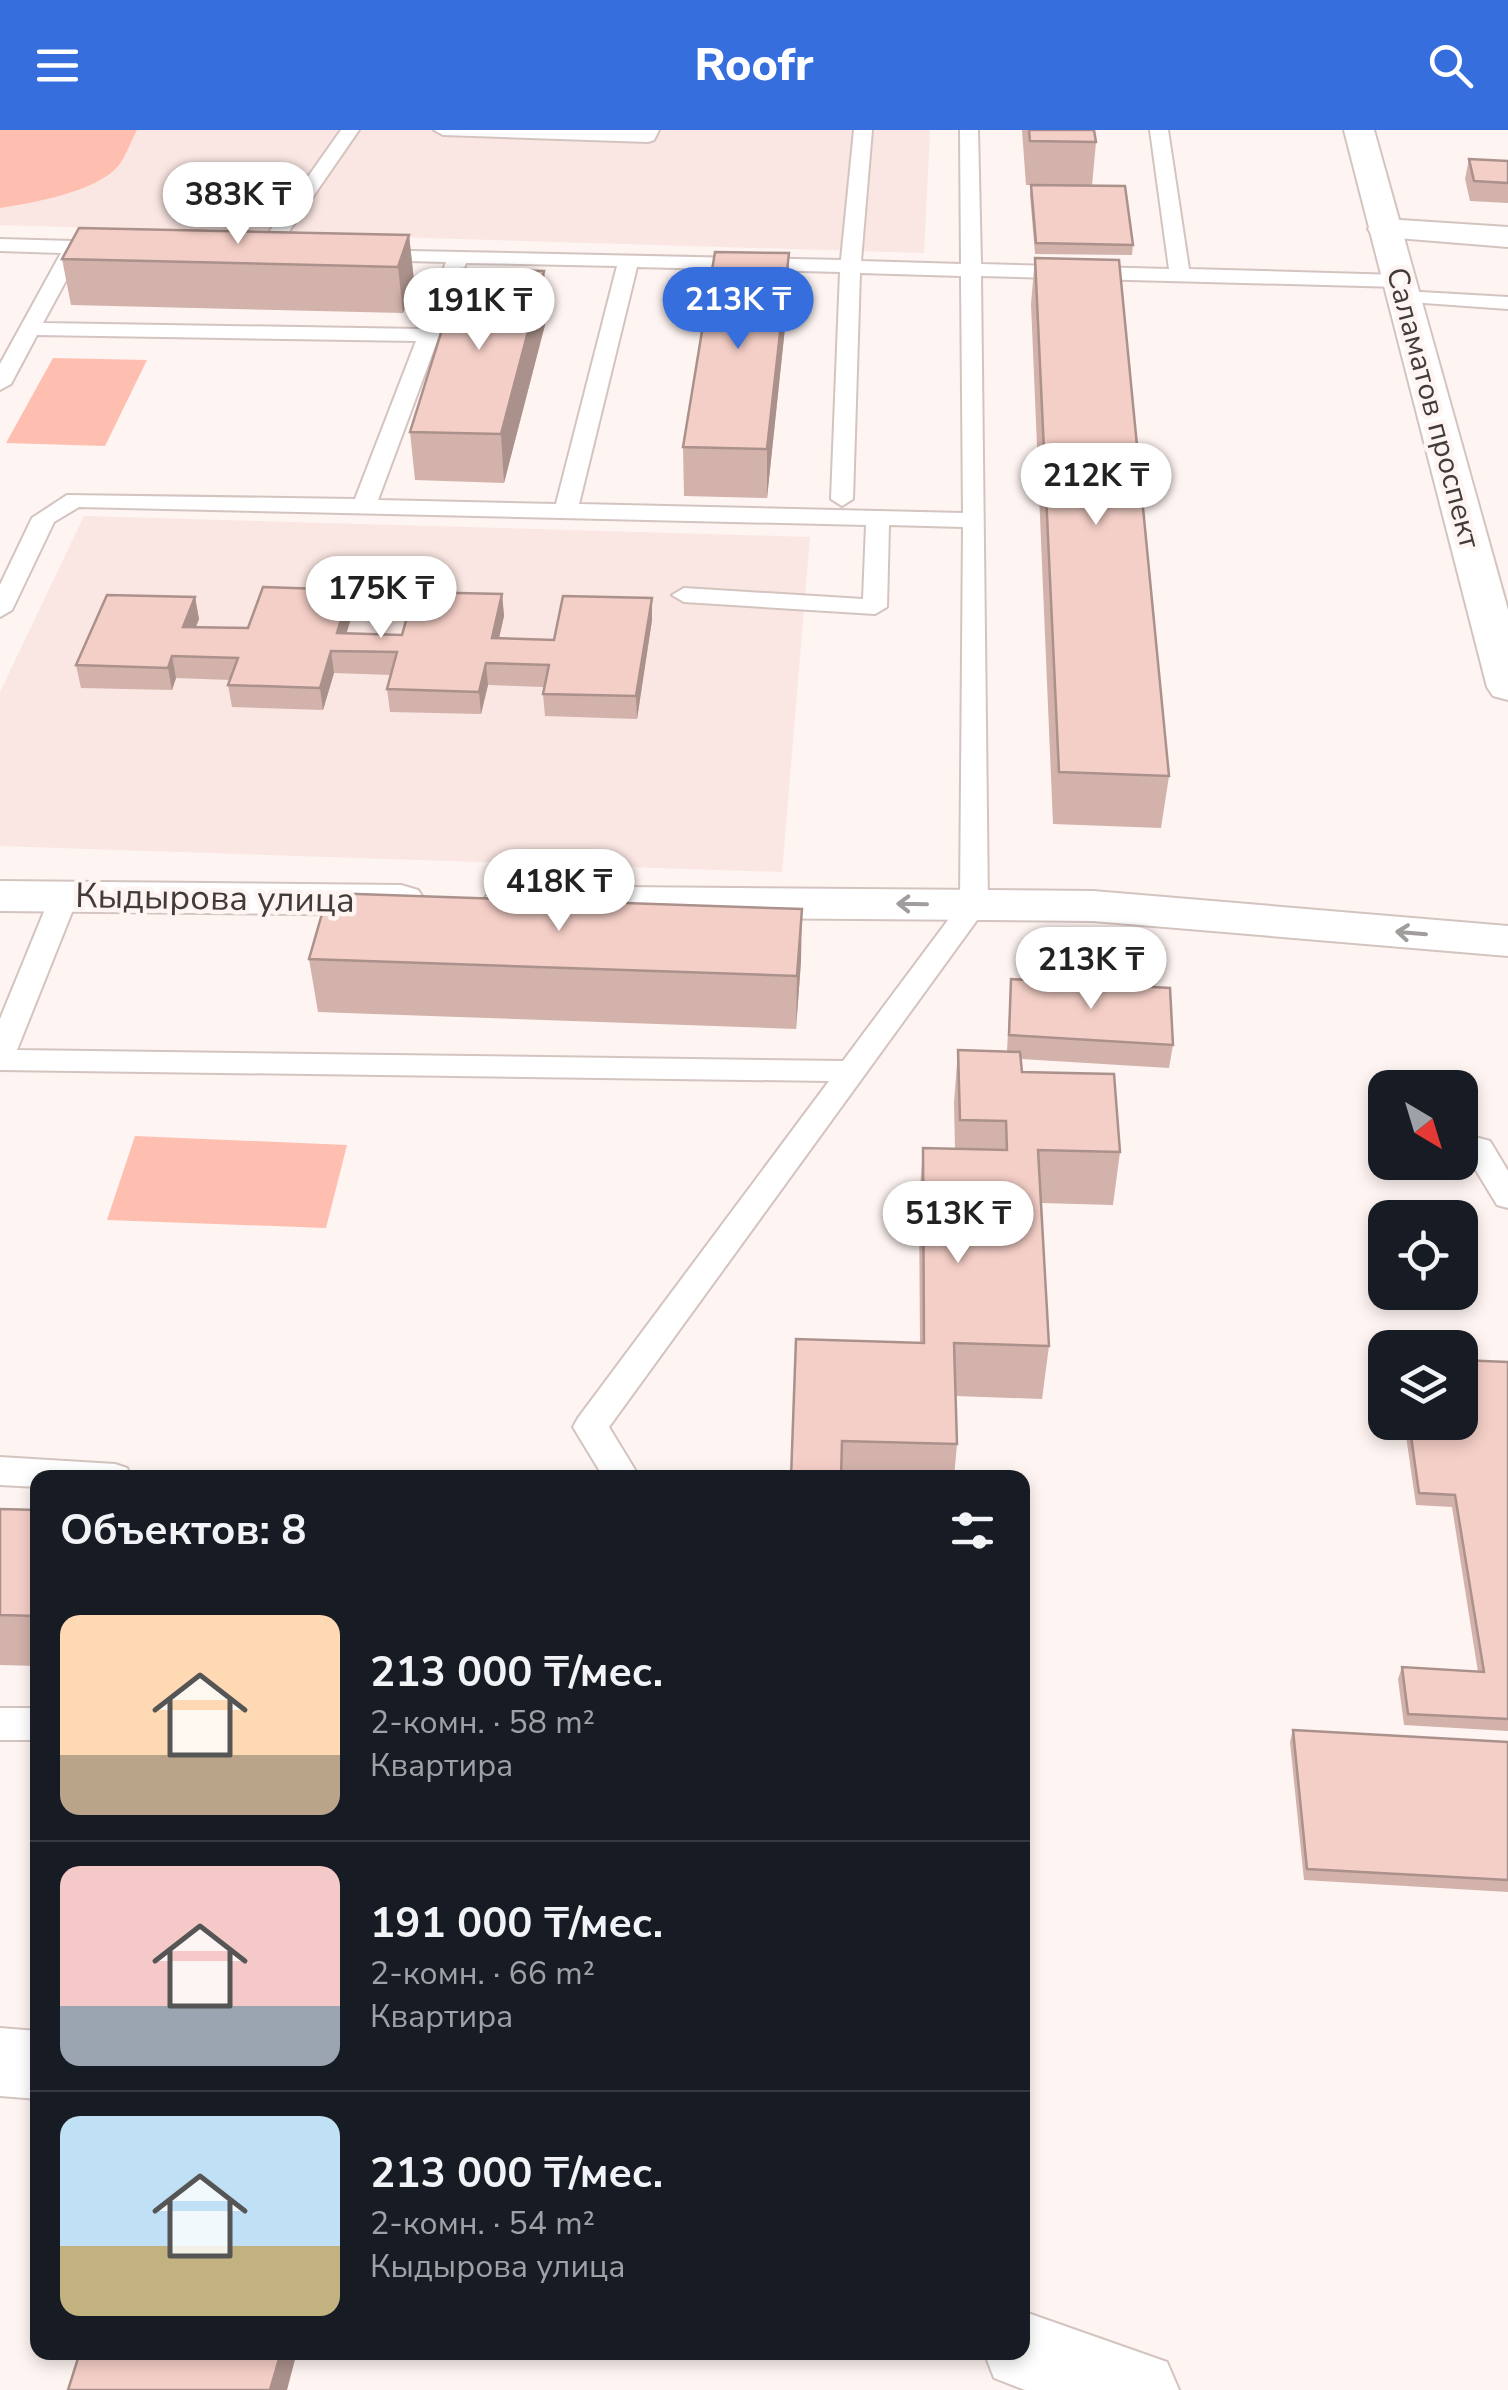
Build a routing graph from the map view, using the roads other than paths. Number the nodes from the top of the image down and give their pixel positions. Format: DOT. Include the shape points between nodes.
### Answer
graph roads {
  1 [pos="350,130"];
  2 [pos="443,130"];
  3 [pos="650,130"];
  4 [pos="863,130"];
  5 [pos="970,130"];
  6 [pos="1159,130"];
  7 [pos="1358,130"];
  8 [pos="1385,228"];
  9 [pos="1508,237"];
  10 [pos="0,245"];
  11 [pos="74,247"];
  12 [pos="132,248"];
  13 [pos="265,252"];
  14 [pos="342,254"];
  15 [pos="458,256"];
  16 [pos="628,261"];
  17 [pos="850,267"];
  18 [pos="970,270"];
  19 [pos="1180,275"];
  20 [pos="1401,289"];
  21 [pos="1508,303"];
  22 [pos="30,328"];
  23 [pos="429,335"];
  24 [pos="0,384"];
  25 [pos="842,499"];
  26 [pos="364,506"];
  27 [pos="566,511"];
  28 [pos="878,518"];
  29 [pos="975,520"];
  30 [pos="1494,580"];
  31 [pos="684,595"];
  32 [pos="0,610"];
  33 [pos="1508,686"];
  34 [pos="0,896"];
  35 [pos="64,897"];
  36 [pos="974,905"];
  37 [pos="1508,941"];
  38 [pos="0,1058"];
  39 [pos="852,1071"];
  40 [pos="1479,1149"];
  41 [pos="1508,1197"];
  42 [pos="618,1470"];
  43 [pos="0,1471"];
  44 [pos="30,1473"];
  45 [pos="0,1724"];
  46 [pos="30,1724"];
  47 [pos="0,2062"];
  48 [pos="30,2064"];
  49 [pos="1030,2353"];
  50 [pos="1139,2390"];
  1 -- 13 [label="lane"];
  2 -- 3 [label="lane" via="648,136"];
  4 -- 17 [label="lane"];
  5 -- 18 [label="lane"];
  6 -- 19 [label="lane"];
  7 -- 8 [label="street, Саламатов проспект"];
  8 -- 9 [label="street"];
  8 -- 20 [label="street, Саламатов проспект"];
  10 -- 11 [label="lane"];
  11 -- 12 [label="lane"];
  11 -- 22 [label="lane"];
  14 -- 15 [label="lane"];
  15 -- 16 [label="lane"];
  15 -- 23 [label="lane"];
  16 -- 17 [label="lane"];
  16 -- 27 [label="lane"];
  17 -- 18 [label="lane"];
  17 -- 25 [label="lane"];
  18 -- 19 [label="lane"];
  18 -- 29 [label="lane"];
  19 -- 20 [label="lane"];
  20 -- 21 [label="lane"];
  20 -- 30 [label="street, Саламатов проспект"];
  22 -- 23 [label="lane"];
  22 -- 24 [label="lane"];
  23 -- 26 [label="lane"];
  26 -- 27 [label="lane"];
  26 -- 32 [label="lane" via="75,500 44,518"];
  27 -- 28 [label="lane"];
  28 -- 29 [label="lane"];
  28 -- 31 [label="lane" via="875,607"];
  29 -- 36 [label="lane"];
  30 -- 33 [label="street, Саламатов проспект"];
  34 -- 35 [label="street, Кыдырова улица"];
  36 -- 35 [label="street, Кыдырова улица, one-way"];
  35 -- 38 [label="lane"];
  37 -- 36 [label="street, Кыдырова улица, one-way" via="1092,906"];
  36 -- 39 [label="lane"];
  38 -- 39 [label="lane"];
  39 -- 42 [label="lane" via="590,1426"];
  40 -- 41 [label="lane"];
  43 -- 44 [label="lane"];
  45 -- 46 [label="lane"];
  47 -- 48 [label="street"];
  49 -- 50 [label="street"];
}
